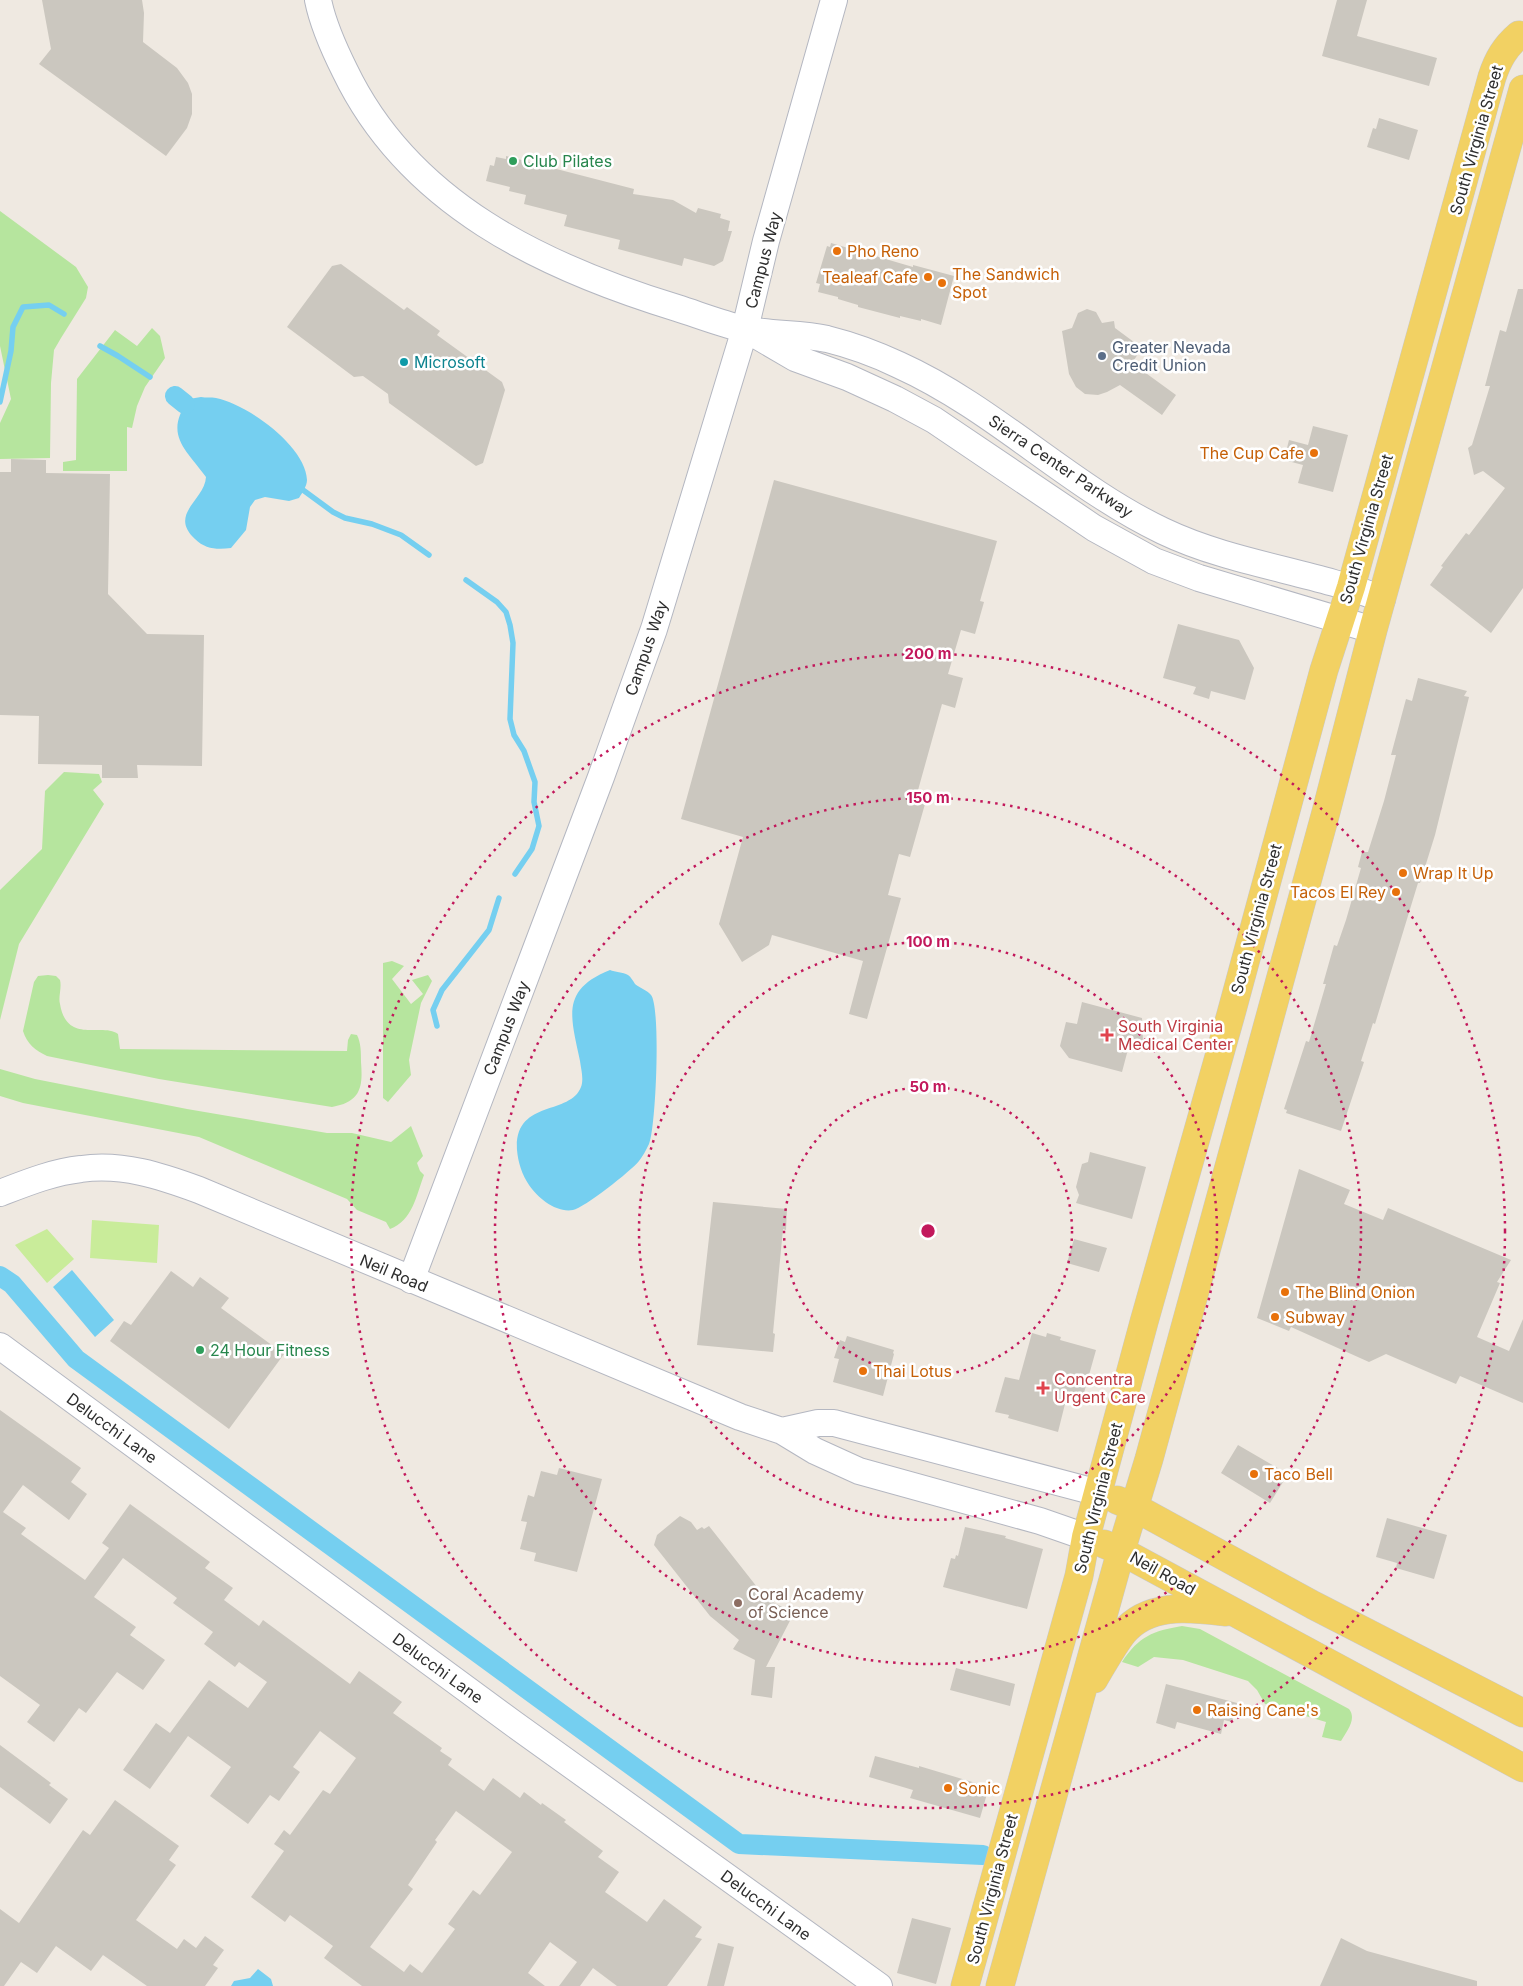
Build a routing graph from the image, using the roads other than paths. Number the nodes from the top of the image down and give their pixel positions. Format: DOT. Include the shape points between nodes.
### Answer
graph roads {
  1 [pos="318,0"];
  2 [pos="834,0"];
  3 [pos="1522,36"];
  4 [pos="1523,89"];
  5 [pos="745,329"];
  6 [pos="1351,587"];
  7 [pos="1382,599"];
  8 [pos="1339,620"];
  9 [pos="1373,630"];
  10 [pos="0,1193"];
  11 [pos="411,1280"];
  12 [pos="0,1346"];
  13 [pos="782,1431"];
  14 [pos="1099,1493"];
  15 [pos="1134,1507"];
  16 [pos="1086,1537"];
  17 [pos="1121,1551"];
  18 [pos="1235,1613"];
  19 [pos="1079,1702"];
  20 [pos="1523,1713"];
  21 [pos="1523,1768"];
  22 [pos="878,1986"];
  23 [pos="965,1986"];
  24 [pos="1000,1986"];
  1 -- 5 [label="street, Sierra Center Parkway" via="338,58 362,104 402,157 445,197 499,233 583,274 649,300"];
  2 -- 5 [label="street, Campus Way" via="766,241"];
  3 -- 6 [label="main road, South Virginia Street" via="1507,46 1492,77"];
  4 -- 7 [label="main road, South Virginia Street"];
  5 -- 6 [label="street, Sierra Center Parkway" via="825,338 864,350 928,378 1000,424 1076,479 1162,531 1227,554"];
  5 -- 8 [label="street, Sierra Center Parkway" via="795,358 847,378 934,420 1094,528 1154,561 1199,578"];
  5 -- 11 [label="street, Campus Way" via="650,638 601,777"];
  6 -- 7 [label="street, Sierra Center Parkway"];
  6 -- 8 [label="main road, South Virginia Street"];
  7 -- 9 [label="main road, South Virginia Street"];
  8 -- 9 [label="street, Sierra Center Parkway"];
  8 -- 14 [label="main road, South Virginia Street"];
  9 -- 15 [label="main road, South Virginia Street" via="1326,812"];
  10 -- 11 [label="street, Neil Road" via="82,1168 138,1171 198,1190"];
  11 -- 13 [label="street, Neil Road" via="740,1418"];
  12 -- 22 [label="street, Delucchi Lane" via="514,1724"];
  13 -- 14 [label="street, Neil Road" via="834,1423"];
  13 -- 16 [label="street, Neil Road" via="815,1451 859,1471 1040,1521"];
  14 -- 15 [label="main road, Neil Road"];
  14 -- 16 [label="main road, South Virginia Street"];
  15 -- 17 [label="main road, South Virginia Street"];
  15 -- 20 [label="main road, Neil Road" via="1313,1605"];
  16 -- 17 [label="main road, Neil Road"];
  16 -- 23 [label="main road, South Virginia Street" via="1079,1576"];
  17 -- 18 [label="main road, Neil Road"];
  17 -- 19 [label="main road, South Virginia Street"];
  18 -- 19 [label="main road" via="1171,1609 1139,1619 1124,1633"];
  18 -- 21 [label="main road, Neil Road"];
  19 -- 24 [label="main road, South Virginia Street"];
}
